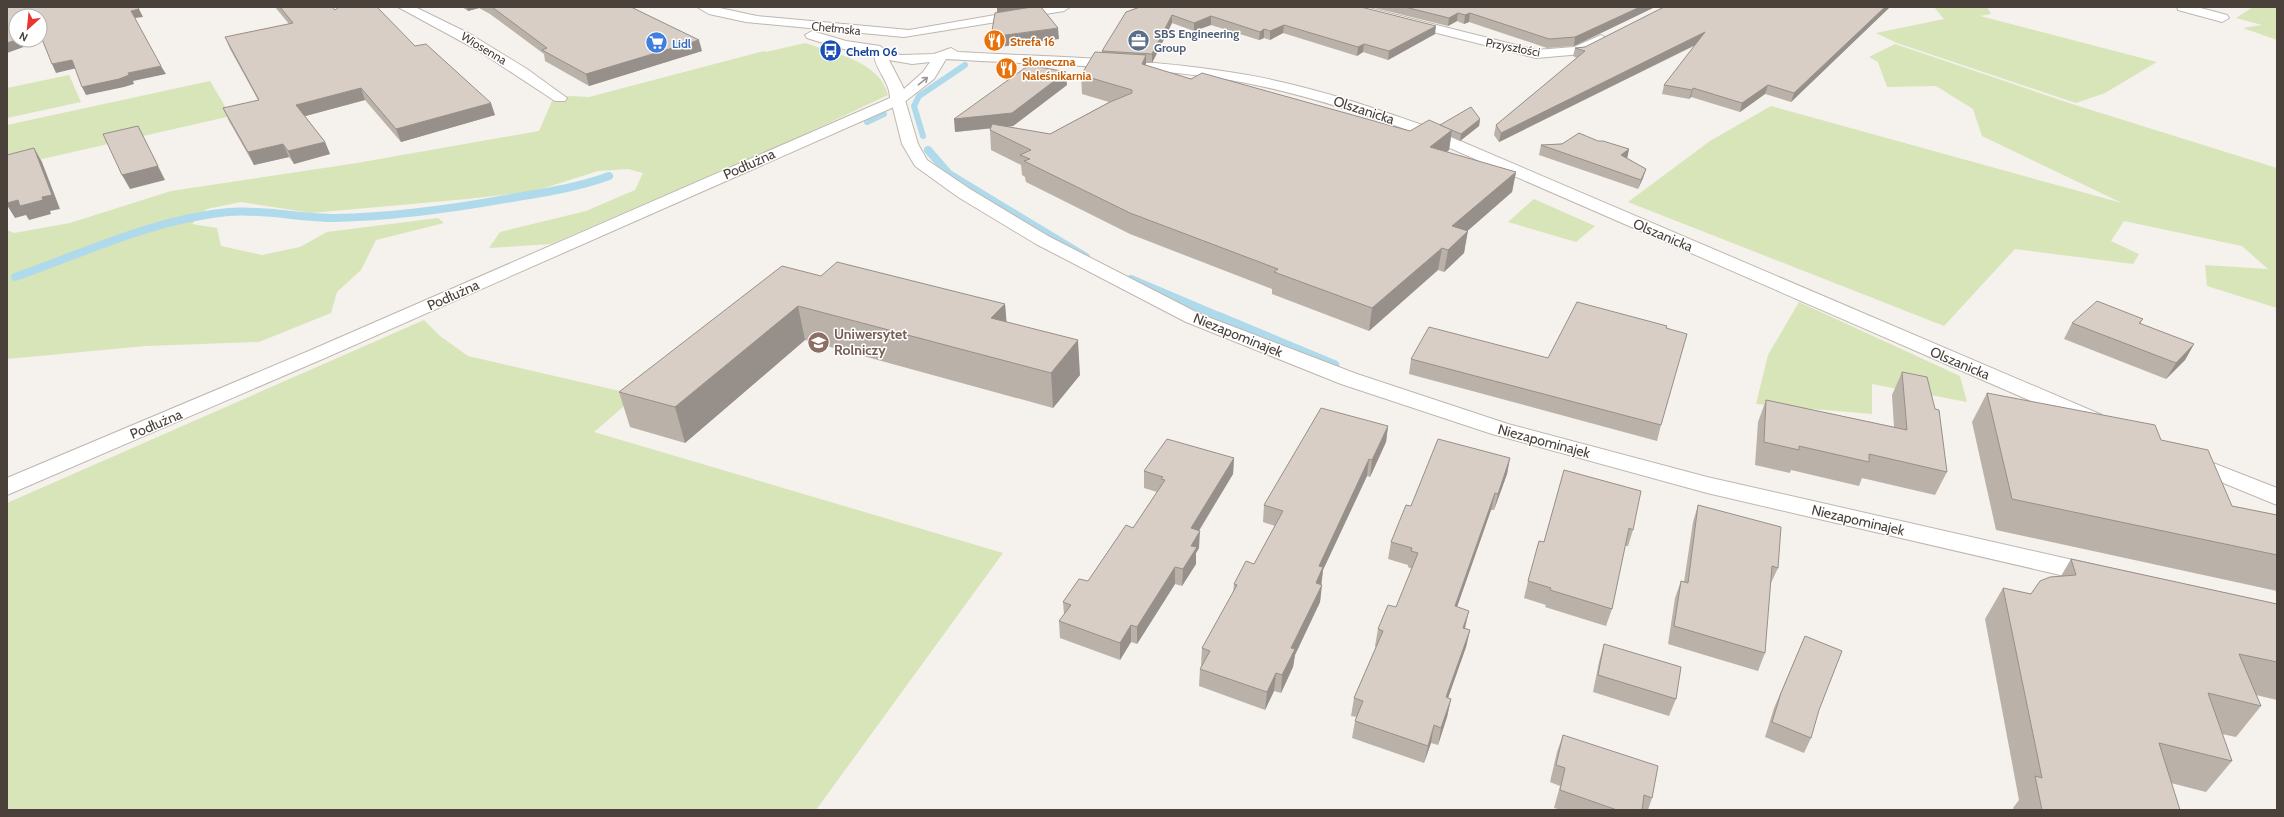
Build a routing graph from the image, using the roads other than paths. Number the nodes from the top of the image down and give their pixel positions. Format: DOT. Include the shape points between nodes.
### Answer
graph roads {
  1 [pos="404,7"];
  2 [pos="702,7"];
  3 [pos="1064,7"];
  4 [pos="1351,7"];
  5 [pos="2183,7"];
  6 [pos="2222,18"];
  7 [pos="769,21"];
  8 [pos="967,22"];
  9 [pos="909,32"];
  10 [pos="1616,32"];
  11 [pos="954,43"];
  12 [pos="878,51"];
  13 [pos="942,56"];
  14 [pos="1025,60"];
  15 [pos="560,98"];
  16 [pos="898,100"];
  17 [pos="2107,426"];
  18 [pos="2171,453"];
  19 [pos="7,487"];
  20 [pos="2277,497"];
  21 [pos="2118,579"];
  1 -- 15 [label="street, Wiosenna" via="444,24 486,47"];
  2 -- 7 [label="street, Chełmska" via="727,15"];
  3 -- 8 [label="street, Chełmska"];
  4 -- 10 [label="street, Przyszłości" via="1536,54 1577,51"];
  5 -- 6 [label="street"];
  7 -- 9 [label="street, Chełmska" via="858,30"];
  7 -- 12 [label="street, Chełmska" via="844,45"];
  8 -- 9 [label="street, Chełmska"];
  8 -- 11 [label="street, Chełmska" via="951,32"];
  9 -- 11 [label="street, Olszanicka" via="941,34"];
  9 -- 12 [label="street" via="880,40"];
  11 -- 13 [label="street"];
  11 -- 14 [label="street, Olszanicka" via="983,54"];
  12 -- 13 [label="street, Chełmska" via="909,59"];
  12 -- 16 [label="street" via="882,64 894,80"];
  13 -- 14 [label="street, Olszanicka"];
  16 -- 13 [label="street, Podłużna, one-way" via="927,77"];
  14 -- 17 [label="street, Olszanicka" via="1155,67 1230,76 1305,92 1383,115"];
  16 -- 19 [label="street, Podłużna" via="333,348"];
  16 -- 21 [label="street, Niezapominajek" via="910,144 921,163 964,193 1042,240 1193,318 1349,379 1500,429 1714,487"];
  18 -- 20 [label="street"];
}
